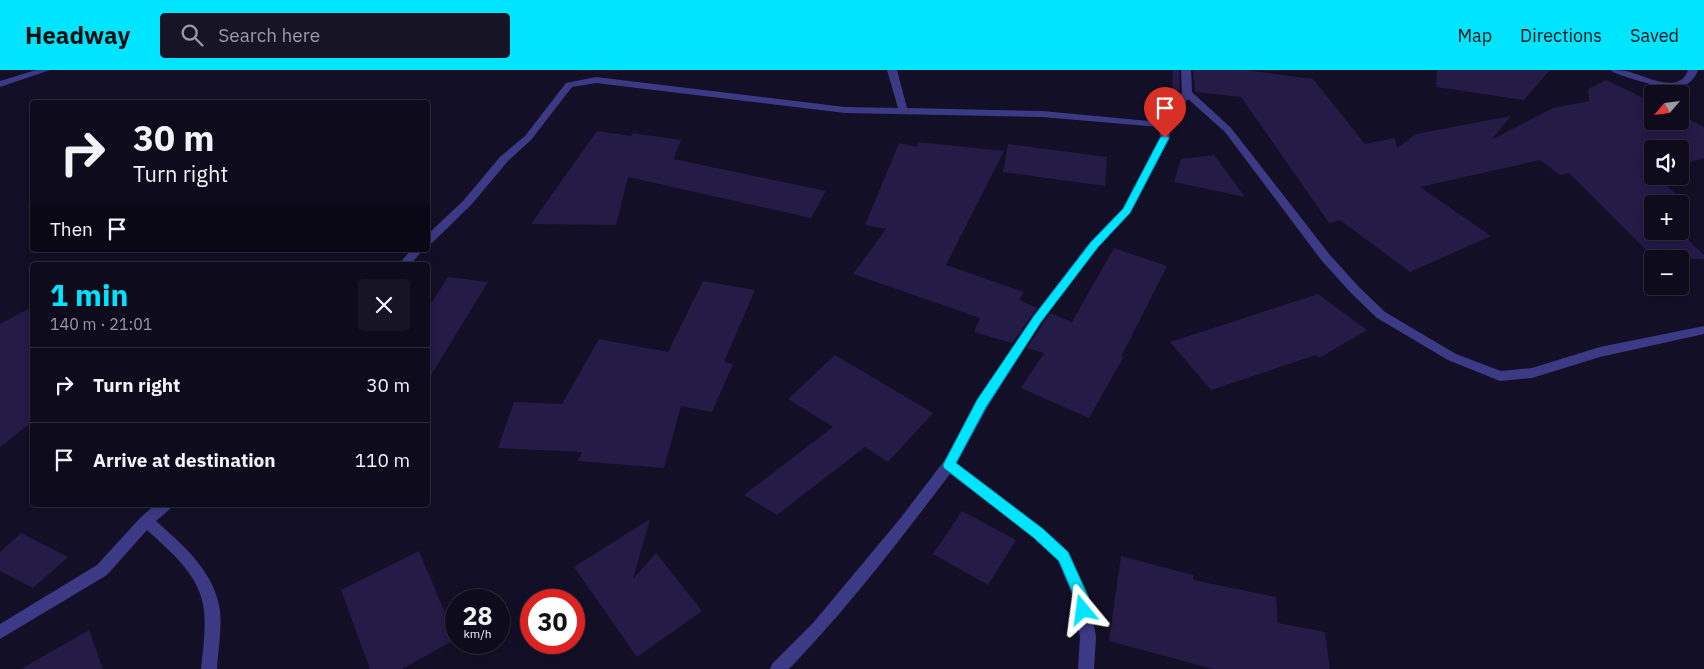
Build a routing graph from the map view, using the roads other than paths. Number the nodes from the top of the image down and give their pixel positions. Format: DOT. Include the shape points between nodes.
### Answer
graph roads {
  1 [pos="45,70"];
  2 [pos="892,70"];
  3 [pos="1186,70"];
  4 [pos="1615,70"];
  5 [pos="1693,70"];
  6 [pos="0,84"];
  7 [pos="1186,93"];
  8 [pos="903,111"];
  9 [pos="1163,125"];
  10 [pos="430,238"];
  11 [pos="416,252"];
  12 [pos="407,262"];
  13 [pos="1704,330"];
  14 [pos="949,465"];
  15 [pos="163,507"];
  16 [pos="146,521"];
  17 [pos="0,632"];
  18 [pos="209,669"];
  19 [pos="778,669"];
  20 [pos="1086,669"];
  1 -- 6 [label="street"];
  2 -- 8 [label="street"];
  3 -- 7 [label="street"];
  4 -- 5 [label="street" via="1673,86 1684,84"];
  7 -- 9 [label="street"];
  7 -- 13 [label="street" via="1228,130 1326,258 1355,290 1381,315 1452,357 1500,376 1532,373 1600,352"];
  8 -- 9 [label="street" via="1042,114"];
  8 -- 10 [label="street" via="845,110 596,80 570,85 528,138"];
  9 -- 14 [label="street" via="1165,138 1127,210 1094,245 1037,319 982,404"];
  11 -- 12 [label="street"];
  14 -- 19 [label="street" via="818,628"];
  14 -- 20 [label="street" via="1064,557 1081,596 1088,637"];
  15 -- 16 [label="street"];
  16 -- 17 [label="street" via="102,570"];
  16 -- 18 [label="street" via="199,574 211,604"];
}
